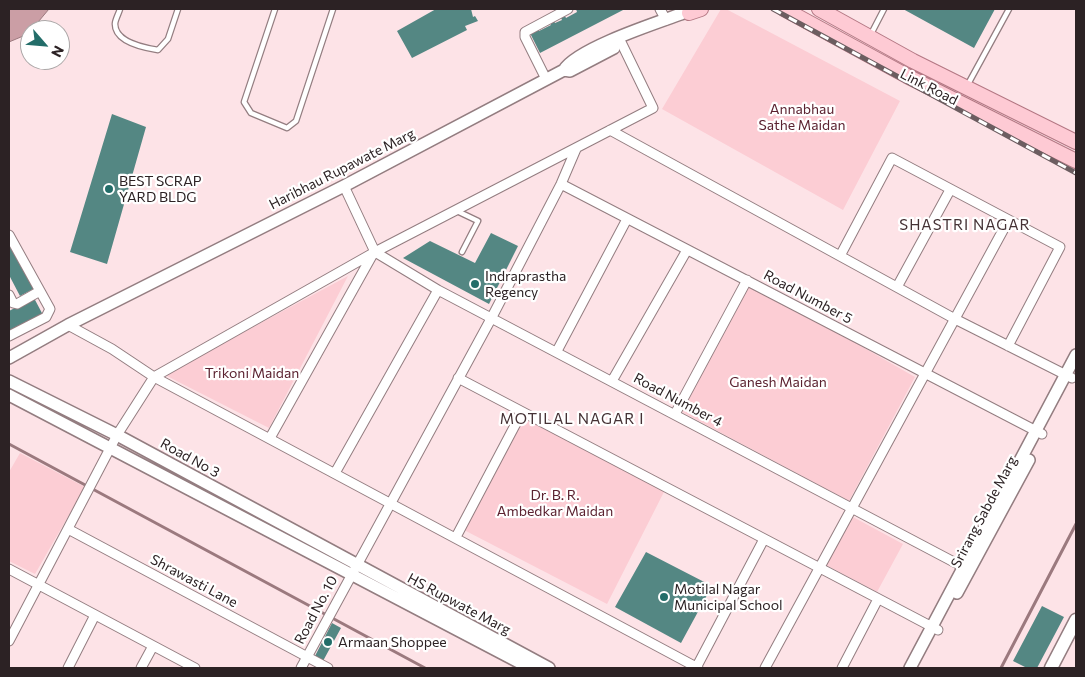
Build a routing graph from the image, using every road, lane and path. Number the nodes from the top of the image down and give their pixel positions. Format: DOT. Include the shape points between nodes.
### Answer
graph roads {
  1 [pos="120,9"];
  2 [pos="178,9"];
  3 [pos="275,9"];
  4 [pos="333,9"];
  5 [pos="568,9"];
  6 [pos="784,9"];
  7 [pos="819,9"];
  8 [pos="884,9"];
  9 [pos="1009,9"];
  10 [pos="690,10"];
  11 [pos="663,14"];
  12 [pos="870,37"];
  13 [pos="621,41"];
  14 [pos="546,79"];
  15 [pos="966,87"];
  16 [pos="610,130"];
  17 [pos="1076,142"];
  18 [pos="576,149"];
  19 [pos="1076,161"];
  20 [pos="561,184"];
  21 [pos="344,186"];
  22 [pos="950,190"];
  23 [pos="456,210"];
  24 [pos="628,219"];
  25 [pos="1008,221"];
  26 [pos="9,235"];
  27 [pos="687,250"];
  28 [pos="374,252"];
  29 [pos="462,252"];
  30 [pos="840,256"];
  31 [pos="747,280"];
  32 [pos="897,287"];
  33 [pos="438,290"];
  34 [pos="40,292"];
  35 [pos="9,295"];
  36 [pos="492,317"];
  37 [pos="955,319"];
  38 [pos="68,325"];
  39 [pos="9,336"];
  40 [pos="1008,346"];
  41 [pos="557,351"];
  42 [pos="1076,355"];
  43 [pos="9,358"];
  44 [pos="925,374"];
  45 [pos="1071,374"];
  46 [pos="154,377"];
  47 [pos="458,378"];
  48 [pos="9,381"];
  49 [pos="612,381"];
  50 [pos="9,395"];
  51 [pos="522,412"];
  52 [pos="675,414"];
  53 [pos="1039,433"];
  54 [pos="118,435"];
  55 [pos="270,438"];
  56 [pos="111,448"];
  57 [pos="335,472"];
  58 [pos="390,502"];
  59 [pos="852,508"];
  60 [pos="68,529"];
  61 [pos="456,537"];
  62 [pos="764,539"];
  63 [pos="819,568"];
  64 [pos="966,568"];
  65 [pos="9,569"];
  66 [pos="352,570"];
  67 [pos="39,584"];
  68 [pos="878,599"];
  69 [pos="95,615"];
  70 [pos="1076,620"];
  71 [pos="934,629"];
  72 [pos="9,641"];
  73 [pos="153,646"];
  74 [pos="502,648"];
  75 [pos="306,657"];
  76 [pos="68,668"];
  77 [pos="141,668"];
  78 [pos="195,668"];
  79 [pos="300,668"];
  80 [pos="328,668"];
  81 [pos="530,668"];
  82 [pos="549,668"];
  83 [pos="697,668"];
  84 [pos="765,668"];
  85 [pos="842,668"];
  86 [pos="910,668"];
  87 [pos="918,668"];
  88 [pos="1051,668"];
  1 -- 2 [label="lane" via="115,25 119,35 138,46 158,50 168,39"];
  3 -- 4 [label="lane" via="244,102 251,113 287,128 296,121"];
  5 -- 14 [label="street" via="525,32"];
  6 -- 19 [label="main road, Link Road" via="907,76"];
  7 -- 12 [label="main road, Link Road"];
  8 -- 12 [label="lane"];
  9 -- 15 [label="lane"];
  10 -- 11 [label="street, Haribhau Rupawate Marg"];
  10 -- 13 [label="street" via="684,18"];
  11 -- 13 [label="street, Haribhau Rupawate Marg"];
  12 -- 15 [label="main road, Link Road"];
  13 -- 14 [label="street, Haribhau Rupawate Marg" via="569,61 564,70"];
  13 -- 16 [label="street" via="653,108"];
  14 -- 21 [label="street, Haribhau Rupawate Marg"];
  15 -- 17 [label="main road, Link Road"];
  16 -- 18 [label="street"];
  16 -- 30 [label="street"];
  18 -- 20 [label="street, Road No. 10"];
  18 -- 23 [label="street"];
  20 -- 24 [label="street, Road Number 5"];
  20 -- 36 [label="street, Road No. 10"];
  21 -- 28 [label="street"];
  21 -- 38 [label="street, Haribhau Rupawate Marg"];
  22 -- 25 [label="street"];
  22 -- 30 [label="street" via="892,158"];
  22 -- 32 [label="street"];
  23 -- 28 [label="street"];
  23 -- 29 [label="lane" via="478,221"];
  24 -- 27 [label="street, Road Number 5"];
  24 -- 41 [label="street"];
  25 -- 37 [label="street"];
  25 -- 40 [label="street" via="1060,247"];
  26 -- 34 [label="street"];
  27 -- 31 [label="street, Road Number 5"];
  27 -- 49 [label="street"];
  28 -- 33 [label="street, Road Number 4"];
  28 -- 46 [label="street"];
  28 -- 55 [label="street"];
  30 -- 32 [label="street"];
  31 -- 44 [label="street, Road Number 5"];
  31 -- 52 [label="street"];
  32 -- 37 [label="street"];
  33 -- 36 [label="street, Road Number 4"];
  33 -- 57 [label="street"];
  34 -- 35 [label="street" via="17,304"];
  34 -- 39 [label="street" via="50,309 48,314"];
  36 -- 41 [label="street, Road Number 4"];
  36 -- 47 [label="street, Road No. 10"];
  37 -- 40 [label="street"];
  37 -- 44 [label="street"];
  38 -- 43 [label="street, Haribhau Rupawate Marg"];
  38 -- 46 [label="street"];
  40 -- 45 [label="street"];
  41 -- 49 [label="street, Road Number 4"];
  42 -- 45 [label="street, Srirang Sabde Marg"];
  44 -- 53 [label="street, Road Number 5"];
  44 -- 59 [label="street"];
  45 -- 53 [label="street, Srirang Sabde Marg"];
  46 -- 54 [label="street"];
  46 -- 55 [label="street"];
  47 -- 51 [label="street"];
  47 -- 58 [label="street, Road No. 10"];
  48 -- 54 [label="street, Road No 3"];
  49 -- 52 [label="street, Road Number 4"];
  50 -- 56 [label="street"];
  51 -- 61 [label="street"];
  51 -- 62 [label="street"];
  52 -- 59 [label="street, Road Number 4"];
  53 -- 64 [label="street, Srirang Sabde Marg"];
  54 -- 56 [label="street"];
  54 -- 66 [label="street, Road No 3"];
  55 -- 57 [label="street"];
  56 -- 60 [label="street"];
  56 -- 66 [label="street"];
  57 -- 58 [label="street"];
  58 -- 61 [label="street"];
  58 -- 66 [label="street, Road No. 10"];
  59 -- 63 [label="street"];
  59 -- 64 [label="street, Road Number 4"];
  60 -- 67 [label="street"];
  60 -- 75 [label="street, Shrawasti Lane"];
  61 -- 83 [label="street"];
  62 -- 63 [label="street"];
  62 -- 83 [label="street"];
  63 -- 68 [label="street"];
  63 -- 84 [label="street"];
  64 -- 71 [label="street, Srirang Sabde Marg"];
  65 -- 67 [label="street"];
  66 -- 74 [label="street, HS Rupwate Marg"];
  66 -- 75 [label="street, Road No. 10"];
  67 -- 69 [label="street"];
  67 -- 72 [label="street"];
  68 -- 71 [label="street"];
  68 -- 85 [label="street"];
  69 -- 73 [label="street"];
  69 -- 76 [label="street"];
  70 -- 88 [label="main road"];
  71 -- 86 [label="street"];
  71 -- 87 [label="street, Srirang Sabde Marg"];
  73 -- 77 [label="street"];
  73 -- 78 [label="street"];
  74 -- 81 [label="street"];
  74 -- 82 [label="street, HS Rupwate Marg"];
  75 -- 79 [label="street, Road No. 10"];
  75 -- 80 [label="street, Shrawasti Lane"];
}
